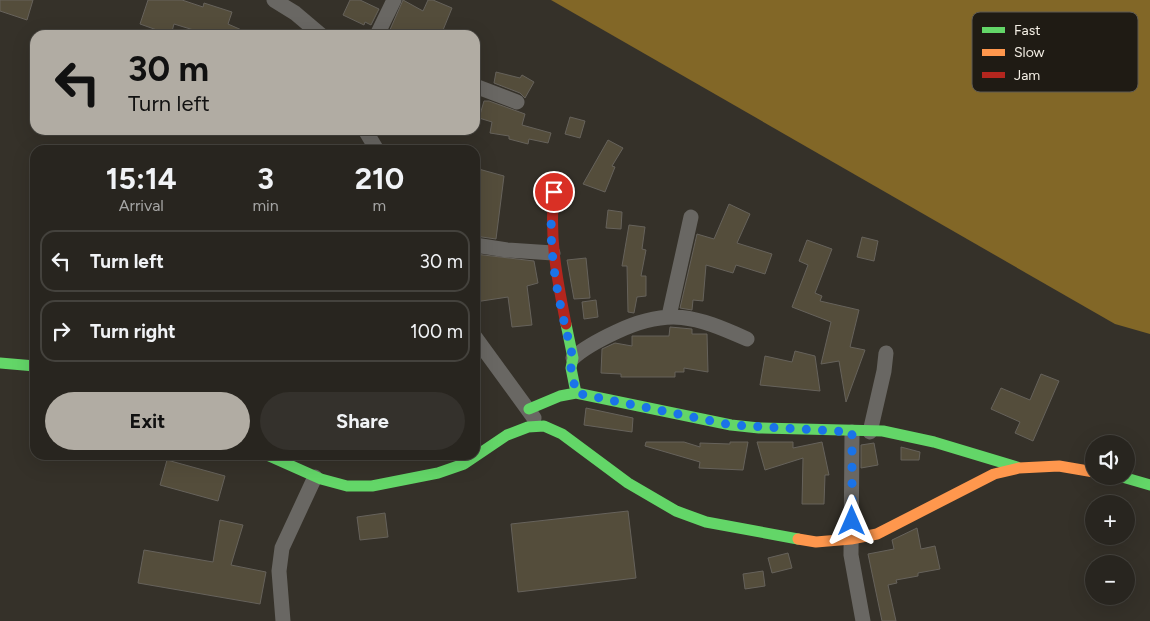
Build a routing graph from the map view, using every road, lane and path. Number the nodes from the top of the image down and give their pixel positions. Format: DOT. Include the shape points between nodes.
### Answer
graph roads {
  1 [pos="274,0"];
  2 [pos="394,0"];
  3 [pos="315,30"];
  4 [pos="379,30"];
  5 [pos="480,88"];
  6 [pos="517,102"];
  7 [pos="554,192"];
  8 [pos="690,216"];
  9 [pos="480,247"];
  10 [pos="553,253"];
  11 [pos="669,316"];
  12 [pos="747,339"];
  13 [pos="480,345"];
  14 [pos="886,353"];
  15 [pos="573,358"];
  16 [pos="0,363"];
  17 [pos="30,366"];
  18 [pos="576,393"];
  19 [pos="529,409"];
  20 [pos="538,426"];
  21 [pos="852,432"];
  22 [pos="870,432"];
  23 [pos="480,453"];
  24 [pos="279,460"];
  25 [pos="470,460"];
  26 [pos="1019,468"];
  27 [pos="1085,470"];
  28 [pos="315,477"];
  29 [pos="1135,481"];
  30 [pos="1150,485"];
  31 [pos="851,539"];
  32 [pos="283,621"];
  33 [pos="863,621"];
  1 -- 3 [label="street"];
  2 -- 4 [label="street"];
  5 -- 6 [label="street"];
  7 -- 10 [label="street"];
  8 -- 11 [label="street"];
  9 -- 10 [label="street"];
  10 -- 15 [label="street"];
  11 -- 12 [label="street" via="701,321"];
  11 -- 15 [label="street" via="651,318 623,329"];
  13 -- 19 [label="street"];
  14 -- 22 [label="street"];
  15 -- 18 [label="street" via="571,368"];
  16 -- 17 [label="street"];
  18 -- 19 [label="street"];
  18 -- 21 [label="street" via="731,425"];
  19 -- 20 [label="street"];
  20 -- 23 [label="street" via="528,426 507,435"];
  20 -- 31 [label="street" via="562,434 628,483 676,511 706,522 816,542"];
  21 -- 22 [label="street"];
  21 -- 31 [label="street"];
  22 -- 26 [label="street" via="921,438"];
  24 -- 28 [label="street"];
  25 -- 28 [label="street" via="438,473 372,486 347,486"];
  26 -- 27 [label="street" via="1058,466"];
  26 -- 31 [label="street" via="994,474 877,534"];
  28 -- 32 [label="street" via="282,548 279,571"];
  29 -- 30 [label="street"];
  31 -- 33 [label="street" via="852,569"];
}
